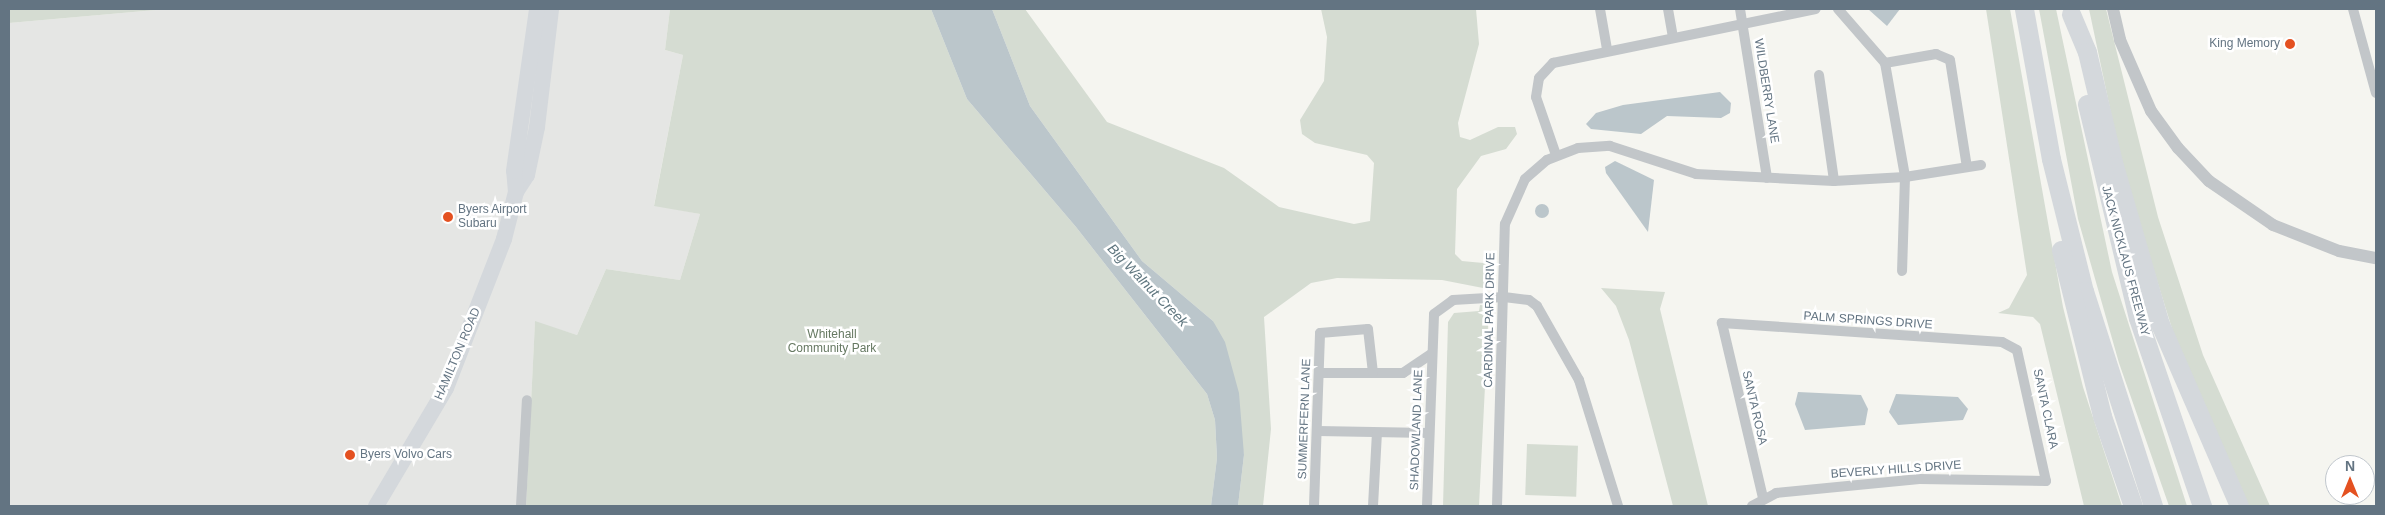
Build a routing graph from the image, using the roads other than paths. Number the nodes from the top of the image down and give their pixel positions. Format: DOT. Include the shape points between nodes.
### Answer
graph roads {
  1 [pos="537,9"];
  2 [pos="551,9"];
  3 [pos="1600,9"];
  4 [pos="1668,9"];
  5 [pos="1740,9"];
  6 [pos="1814,9"];
  7 [pos="1838,9"];
  8 [pos="2024,9"];
  9 [pos="2113,9"];
  10 [pos="2353,9"];
  11 [pos="2071,11"];
  12 [pos="1742,25"];
  13 [pos="1673,37"];
  14 [pos="1608,49"];
  15 [pos="1885,63"];
  16 [pos="1819,75"];
  17 [pos="2376,93"];
  18 [pos="1556,154"];
  19 [pos="2050,159"];
  20 [pos="1981,165"];
  21 [pos="1967,167"];
  22 [pos="1904,177"];
  23 [pos="1767,178"];
  24 [pos="1834,181"];
  25 [pos="516,192"];
  26 [pos="2376,258"];
  27 [pos="1902,271"];
  28 [pos="1504,297"];
  29 [pos="1722,323"];
  30 [pos="2013,345"];
  31 [pos="1431,354"];
  32 [pos="1320,373"];
  33 [pos="1373,374"];
  34 [pos="526,400"];
  35 [pos="1318,430"];
  36 [pos="1377,433"];
  37 [pos="1428,433"];
  38 [pos="2046,481"];
  39 [pos="1763,498"];
  40 [pos="376,506"];
  41 [pos="521,506"];
  42 [pos="1314,506"];
  43 [pos="1373,506"];
  44 [pos="1427,506"];
  45 [pos="1497,506"];
  46 [pos="1618,506"];
  47 [pos="1752,506"];
  48 [pos="2133,506"];
  49 [pos="2153,506"];
  50 [pos="2202,506"];
  51 [pos="2238,506"];
  1 -- 25 [label="main road, HAMILTON ROAD" via="514,170"];
  2 -- 25 [label="main road, HAMILTON ROAD" via="535,136 527,175"];
  3 -- 14 [label="street"];
  4 -- 13 [label="street"];
  5 -- 12 [label="street, WILDBERRY LANE"];
  6 -- 12 [label="street"];
  7 -- 15 [label="street"];
  8 -- 19 [label="highway"];
  9 -- 26 [label="street" via="2120,40 2152,111 2178,148 2209,181 2273,225 2338,251"];
  10 -- 17 [label="street"];
  11 -- 50 [label="highway, JACK NICKLAUS FREEWAY" via="2122,260"];
  11 -- 51 [label="highway" via="2087,52 2114,166 2160,324"];
  12 -- 13 [label="street"];
  12 -- 23 [label="street, WILDBERRY LANE"];
  13 -- 14 [label="street"];
  14 -- 18 [label="street" via="1561,59 1539,78 1538,109"];
  15 -- 21 [label="street" via="1936,54 1950,60"];
  15 -- 22 [label="street"];
  16 -- 24 [label="street"];
  18 -- 23 [label="street" via="1583,147 1610,146 1682,171"];
  18 -- 28 [label="street, CARDINAL PARK DRIVE" via="1532,172 1510,208 1504,238"];
  19 -- 48 [label="highway" via="2058,237 2084,353"];
  19 -- 49 [label="highway" via="2108,373"];
  20 -- 21 [label="street"];
  21 -- 22 [label="street"];
  22 -- 24 [label="street"];
  22 -- 27 [label="street"];
  23 -- 24 [label="street"];
  25 -- 40 [label="main road, HAMILTON ROAD" via="458,360"];
  28 -- 31 [label="street, SHADOWLAND LANE" via="1442,304 1434,314"];
  28 -- 45 [label="street, CARDINAL PARK DRIVE"];
  28 -- 46 [label="street, SHADOWLAND LANE" via="1529,300 1537,306 1573,370 1607,462"];
  29 -- 30 [label="street, PALM SPRINGS DRIVE"];
  29 -- 39 [label="street, SANTA ROSA"];
  30 -- 38 [label="street, SANTA CLARA" via="2020,358"];
  31 -- 33 [label="street" via="1404,373"];
  31 -- 37 [label="street, SHADOWLAND LANE"];
  32 -- 33 [label="street"];
  32 -- 33 [label="street, SUMMERFERN LANE" via="1320,333 1368,329"];
  32 -- 35 [label="street, SUMMERFERN LANE"];
  34 -- 41 [label="street"];
  35 -- 36 [label="street"];
  35 -- 42 [label="street, SUMMERFERN LANE"];
  36 -- 37 [label="street"];
  36 -- 43 [label="street"];
  37 -- 44 [label="street, SHADOWLAND LANE"];
  38 -- 39 [label="street, BEVERLY HILLS DRIVE" via="1918,479"];
  39 -- 47 [label="street, BEVERLY HILLS DRIVE"];
}
